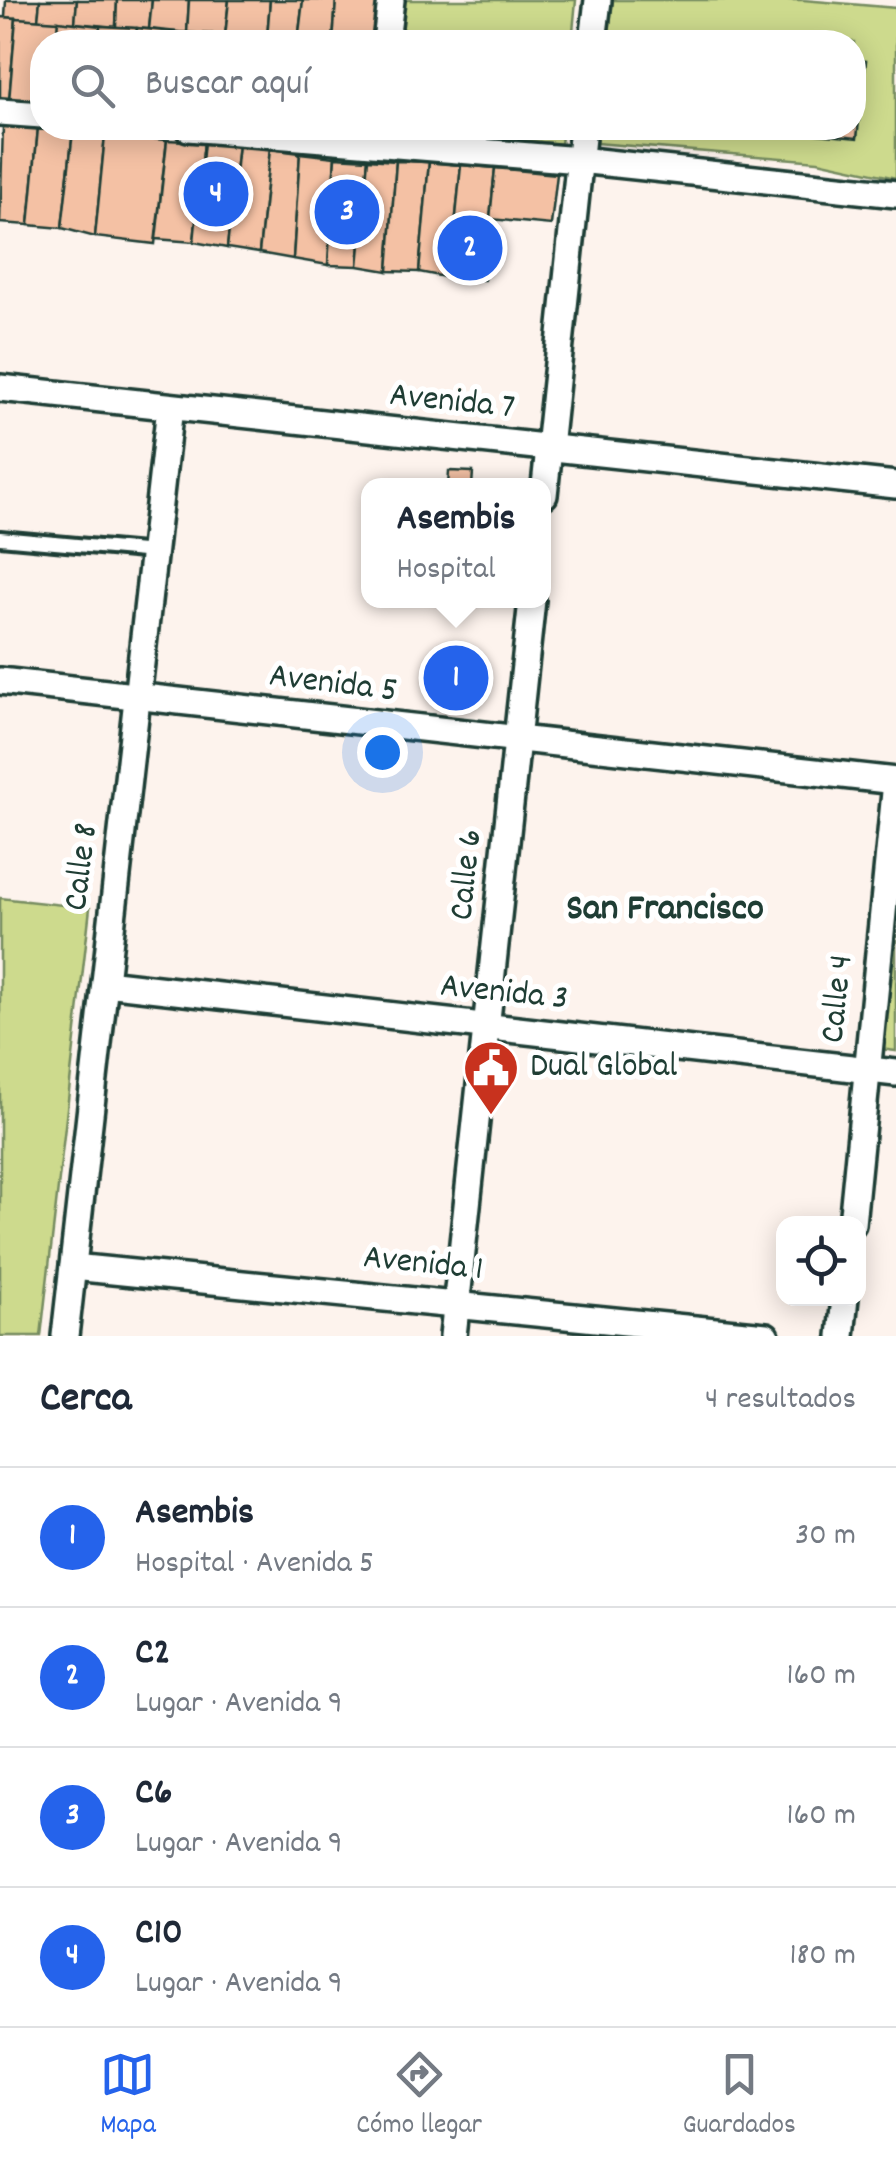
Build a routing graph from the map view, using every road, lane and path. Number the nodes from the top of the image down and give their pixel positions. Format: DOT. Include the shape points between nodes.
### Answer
graph roads {
  1 [pos="391,0"];
  2 [pos="598,0"];
  3 [pos="387,30"];
  4 [pos="594,30"];
  5 [pos="0,112"];
  6 [pos="30,114"];
  7 [pos="417,140"];
  8 [pos="582,140"];
  9 [pos="579,160"];
  10 [pos="896,194"];
  11 [pos="0,388"];
  12 [pos="170,407"];
  13 [pos="548,449"];
  14 [pos="545,478"];
  15 [pos="896,485"];
  16 [pos="0,538"];
  17 [pos="154,552"];
  18 [pos="531,608"];
  19 [pos="0,682"];
  20 [pos="138,696"];
  21 [pos="517,742"];
  22 [pos="896,781"];
  23 [pos="104,983"];
  24 [pos="486,1027"];
  25 [pos="866,1069"];
  26 [pos="896,1073"];
  27 [pos="853,1216"];
  28 [pos="72,1267"];
  29 [pos="457,1304"];
  30 [pos="844,1306"];
  31 [pos="64,1336"];
  32 [pos="454,1336"];
  33 [pos="766,1336"];
  34 [pos="841,1336"];
  1 -- 3 [label="street"];
  2 -- 4 [label="street"];
  5 -- 6 [label="street"];
  7 -- 9 [label="street"];
  8 -- 9 [label="street"];
  9 -- 10 [label="street"];
  9 -- 13 [label="street"];
  11 -- 12 [label="street, Avenida 7"];
  12 -- 13 [label="street, Avenida 7"];
  12 -- 17 [label="street, Calle 8"];
  13 -- 14 [label="street"];
  13 -- 15 [label="street, Avenida 7"];
  16 -- 17 [label="lane"];
  17 -- 20 [label="street, Calle 8"];
  18 -- 21 [label="street, Calle 6"];
  19 -- 20 [label="street, Avenida 5"];
  20 -- 21 [label="street, Avenida 5"];
  20 -- 23 [label="street, Calle 8"];
  21 -- 22 [label="street, Avenida 5"];
  21 -- 24 [label="street, Calle 6"];
  22 -- 25 [label="street, Calle 4"];
  23 -- 24 [label="street, Avenida 3"];
  23 -- 28 [label="street, Calle 8"];
  24 -- 25 [label="street, Avenida 3"];
  24 -- 29 [label="street, Calle 6"];
  25 -- 26 [label="street, Avenida 3"];
  25 -- 27 [label="street, Calle 4"];
  28 -- 29 [label="street, Avenida 1"];
  28 -- 31 [label="street, Calle 8"];
  29 -- 32 [label="street, Calle 6"];
  29 -- 33 [label="street, Avenida 1"];
  30 -- 34 [label="street"];
}
